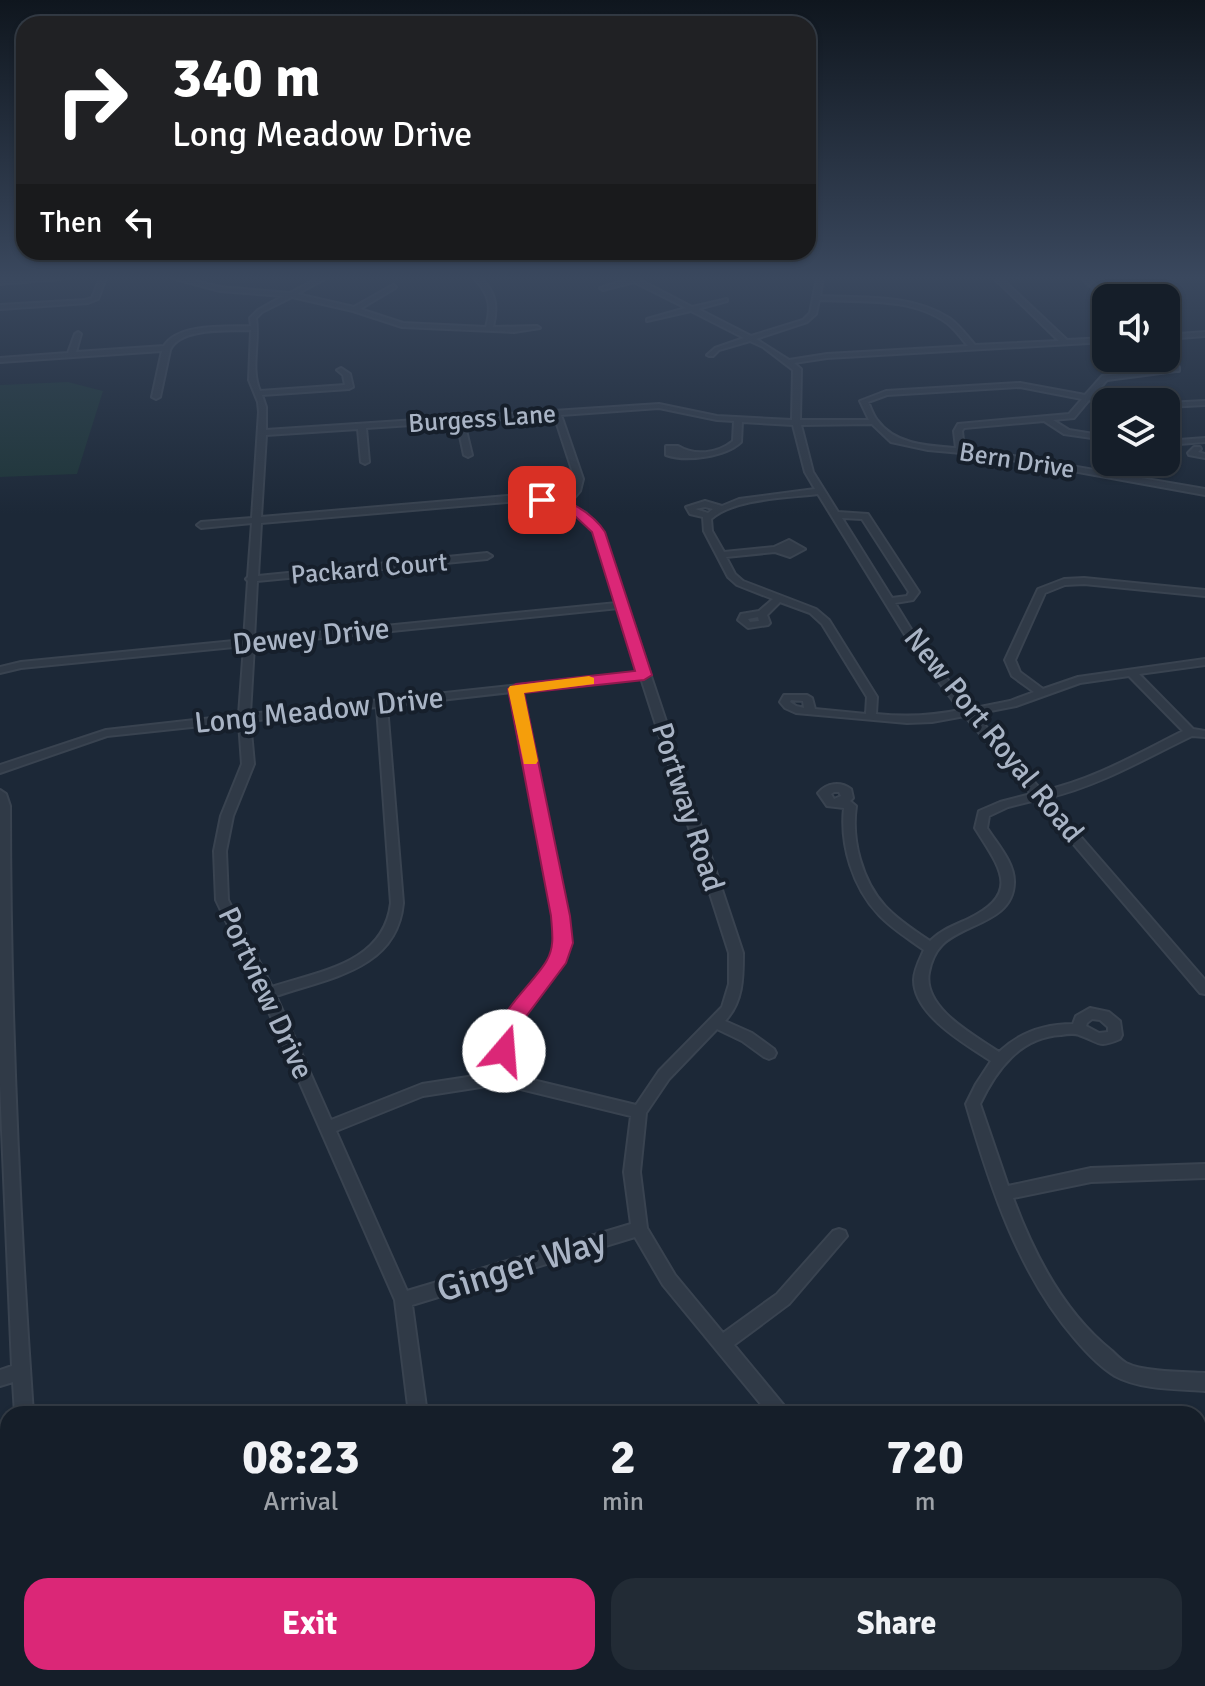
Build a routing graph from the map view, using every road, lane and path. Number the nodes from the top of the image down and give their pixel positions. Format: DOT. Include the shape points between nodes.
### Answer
graph roads {
  1 [pos="34,357"];
  2 [pos="166,357"];
  3 [pos="253,357"];
  4 [pos="780,357"];
  5 [pos="823,357"];
  6 [pos="0,360"];
  7 [pos="789,362"];
  8 [pos="341,370"];
  9 [pos="1152,372"];
  10 [pos="259,393"];
  11 [pos="156,397"];
  12 [pos="1089,398"];
  13 [pos="1092,399"];
  14 [pos="1205,403"];
  15 [pos="1180,404"];
  16 [pos="557,413"];
  17 [pos="1046,419"];
  18 [pos="460,420"];
  19 [pos="738,420"];
  20 [pos="874,422"];
  21 [pos="800,423"];
  22 [pos="362,426"];
  23 [pos="262,433"];
  24 [pos="1092,436"];
  25 [pos="1205,440"];
  26 [pos="1190,441"];
  27 [pos="1180,442"];
  28 [pos="960,450"];
  29 [pos="1202,452"];
  30 [pos="684,454"];
  31 [pos="468,455"];
  32 [pos="365,462"];
  33 [pos="821,491"];
  34 [pos="1205,492"];
  35 [pos="564,505"];
  36 [pos="721,508"];
  37 [pos="836,515"];
  38 [pos="709,516"];
  39 [pos="254,521"];
  40 [pos="201,525"];
  41 [pos="776,549"];
  42 [pos="721,555"];
  43 [pos="487,556"];
  44 [pos="251,579"];
  45 [pos="1205,593"];
  46 [pos="780,597"];
  47 [pos="889,601"];
  48 [pos="622,605"];
  49 [pos="762,614"];
  50 [pos="249,643"];
  51 [pos="1205,662"];
  52 [pos="0,670"];
  53 [pos="1132,673"];
  54 [pos="644,675"];
  55 [pos="516,689"];
  56 [pos="1040,692"];
  57 [pos="382,705"];
  58 [pos="810,709"];
  59 [pos="967,712"];
  60 [pos="871,717"];
  61 [pos="244,719"];
  62 [pos="1190,732"];
  63 [pos="1205,734"];
  64 [pos="0,769"];
  65 [pos="0,794"];
  66 [pos="1042,797"];
  67 [pos="841,802"];
  68 [pos="1,947"];
  69 [pos="931,948"];
  70 [pos="1205,989"];
  71 [pos="268,994"];
  72 [pos="717,1023"];
  73 [pos="1079,1029"];
  74 [pos="769,1053"];
  75 [pos="997,1058"];
  76 [pos="500,1078"];
  77 [pos="639,1112"];
  78 [pos="328,1128"];
  79 [pos="5,1170"];
  80 [pos="1205,1171"];
  81 [pos="1002,1194"];
  82 [pos="639,1229"];
  83 [pos="839,1236"];
  84 [pos="403,1300"];
  85 [pos="722,1344"];
  86 [pos="21,1371"];
  87 [pos="0,1378"];
  88 [pos="1205,1382"];
  89 [pos="23,1406"];
  90 [pos="417,1406"];
  91 [pos="773,1406"];
  1 -- 6 [label="street"];
  2 -- 11 [label="street"];
  3 -- 10 [label="street, Portview Drive" via="252,376"];
  4 -- 7 [label="street"];
  5 -- 7 [label="street"];
  7 -- 21 [label="street, New Port Royal Road" via="799,380 795,395"];
  8 -- 10 [label="street" via="349,387"];
  9 -- 12 [label="street" via="1105,378"];
  10 -- 23 [label="street, Portview Drive"];
  12 -- 13 [label="street"];
  12 -- 17 [label="street" via="1071,416"];
  12 -- 20 [label="street" via="1020,385 886,393 864,401"];
  14 -- 15 [label="street"];
  16 -- 18 [label="street, Burgess Lane"];
  16 -- 19 [label="street, Burgess Lane" via="659,406"];
  16 -- 35 [label="street" via="579,479"];
  17 -- 24 [label="street" via="1067,432"];
  17 -- 28 [label="street" via="961,426"];
  18 -- 22 [label="street, Burgess Lane"];
  18 -- 31 [label="street"];
  19 -- 21 [label="street, Burgess Lane"];
  19 -- 30 [label="street" via="737,442 728,451"];
  20 -- 21 [label="street"];
  20 -- 28 [label="street, Bern Drive" via="894,440"];
  21 -- 33 [label="street, New Port Royal Road" via="809,472"];
  22 -- 23 [label="street, Burgess Lane"];
  22 -- 32 [label="street"];
  23 -- 39 [label="street, Portview Drive"];
  25 -- 26 [label="street"];
  26 -- 27 [label="street"];
  26 -- 29 [label="street"];
  28 -- 34 [label="street, Bern Drive"];
  33 -- 36 [label="street"];
  33 -- 37 [label="street, New Port Royal Road"];
  35 -- 39 [label="street, Portway Road" via="518,498"];
  35 -- 48 [label="street, Portway Road" via="599,532"];
  36 -- 38 [label="street"];
  36 -- 38 [label="street" via="690,507"];
  37 -- 47 [label="street, New Port Royal Road"];
  37 -- 47 [label="street" via="865,516 914,592 910,598"];
  38 -- 42 [label="street" via="708,531"];
  39 -- 40 [label="street, Portway Road"];
  39 -- 44 [label="street, Portview Drive"];
  41 -- 42 [label="street"];
  42 -- 46 [label="street" via="740,583"];
  43 -- 44 [label="street, Packard Court"];
  44 -- 50 [label="street, Portview Drive"];
  45 -- 56 [label="street" via="1084,581 1041,591 1010,660 1016,674"];
  46 -- 49 [label="street"];
  46 -- 60 [label="street" via="826,622 872,697"];
  47 -- 59 [label="street, New Port Royal Road"];
  48 -- 50 [label="street, Dewey Drive"];
  48 -- 54 [label="street, Portway Road"];
  50 -- 52 [label="street, Dewey Drive"];
  50 -- 61 [label="street, Portview Drive"];
  51 -- 53 [label="street"];
  53 -- 56 [label="street" via="1078,680"];
  53 -- 62 [label="street"];
  54 -- 55 [label="street, Long Meadow Drive"];
  54 -- 72 [label="street, Portway Road" via="736,953 736,984"];
  55 -- 57 [label="street, Long Meadow Drive"];
  55 -- 76 [label="street" via="563,943 556,963 509,1024"];
  56 -- 59 [label="street" via="1012,704"];
  57 -- 61 [label="street, Long Meadow Drive"];
  57 -- 71 [label="street" via="396,921 369,956"];
  58 -- 60 [label="street"];
  59 -- 60 [label="street" via="907,720"];
  59 -- 66 [label="street, New Port Royal Road"];
  61 -- 64 [label="street, Long Meadow Drive" via="106,733"];
  61 -- 71 [label="street, Portview Drive" via="248,764 227,816 220,851 222,900"];
  62 -- 63 [label="street"];
  62 -- 66 [label="street" via="1084,784"];
  65 -- 68 [label="street"];
  66 -- 69 [label="street" via="994,806 983,814 981,828 1009,884 990,913"];
  66 -- 70 [label="street, New Port Royal Road"];
  67 -- 69 [label="street" via="850,806 850,843 870,900"];
  68 -- 79 [label="street"];
  69 -- 75 [label="street" via="921,971 927,1000 955,1029"];
  71 -- 78 [label="street, Portview Drive"];
  72 -- 74 [label="street"];
  72 -- 77 [label="street, Portway Road" via="664,1075"];
  73 -- 75 [label="street" via="1050,1031"];
  75 -- 81 [label="street" via="973,1104"];
  76 -- 77 [label="street"];
  76 -- 78 [label="street" via="422,1090"];
  77 -- 82 [label="street, Portway Road" via="632,1172"];
  78 -- 84 [label="street, Portview Drive"];
  79 -- 86 [label="street"];
  80 -- 81 [label="street" via="1091,1175"];
  81 -- 88 [label="street" via="1064,1317 1122,1371"];
  82 -- 84 [label="street, Ginger Way"];
  82 -- 85 [label="street, Portway Road" via="669,1280"];
  83 -- 85 [label="street" via="783,1299"];
  84 -- 90 [label="street, Portview Drive"];
  85 -- 91 [label="street, Portway Road"];
  86 -- 87 [label="street"];
  86 -- 89 [label="street"];
}
